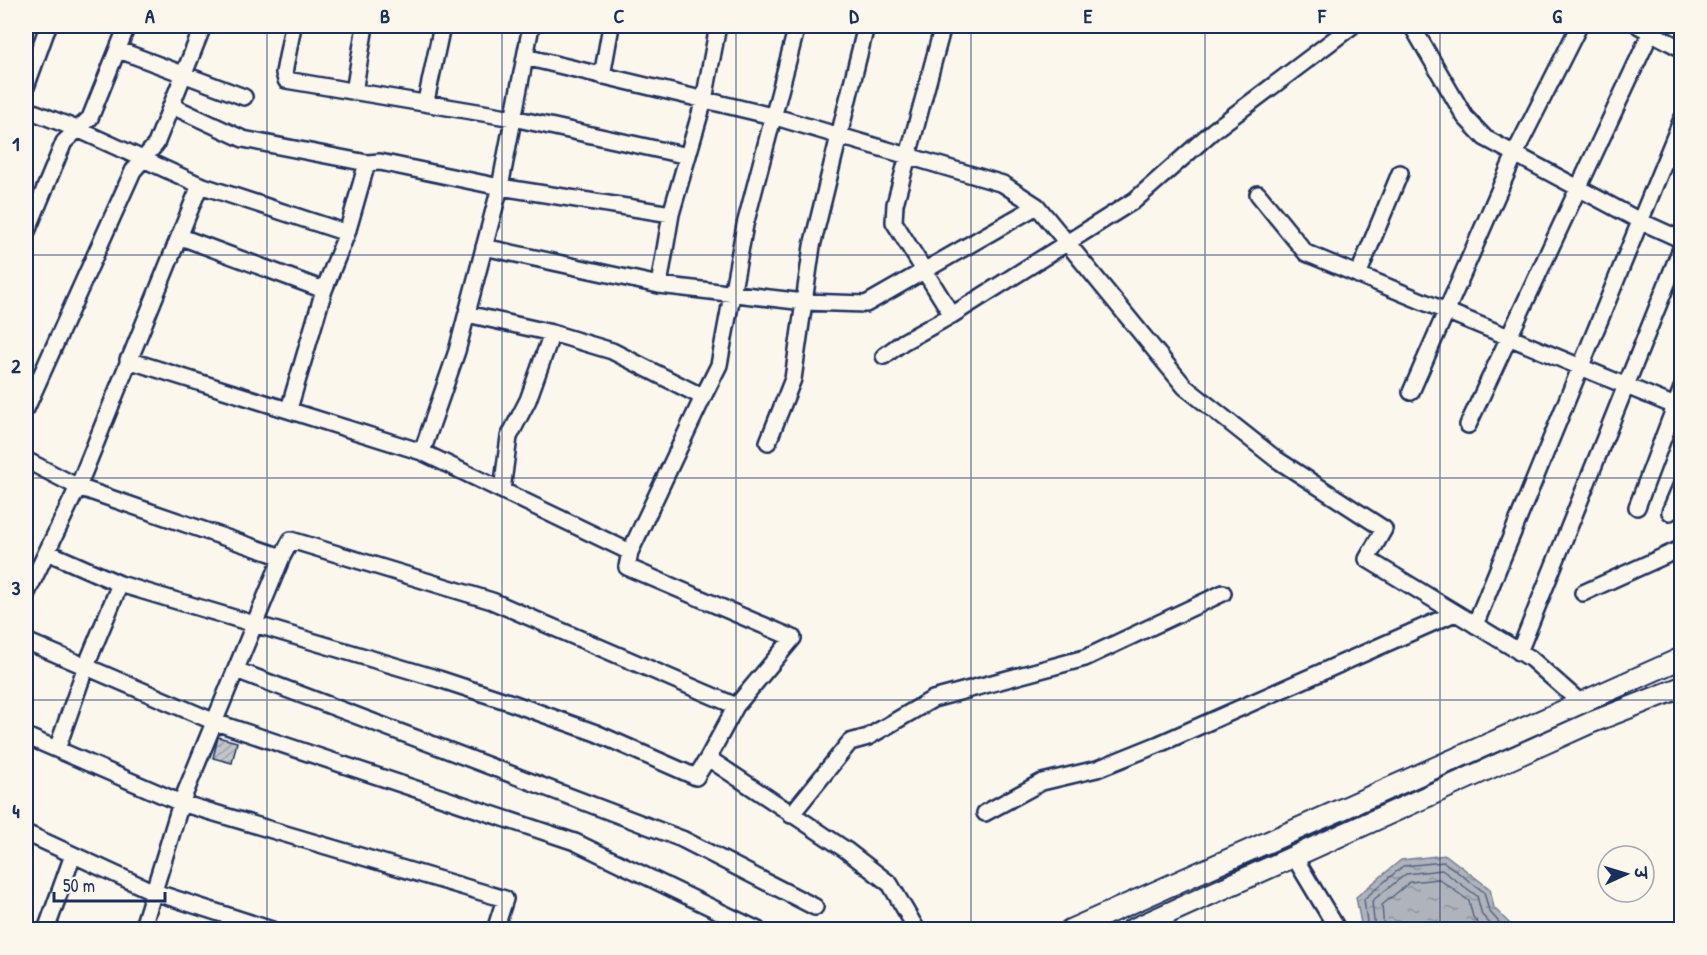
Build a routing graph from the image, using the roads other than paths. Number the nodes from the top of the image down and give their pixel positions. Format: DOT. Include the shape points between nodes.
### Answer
graph roads {
  1 [pos="48,26"];
  2 [pos="127,26"];
  3 [pos="203,26"];
  4 [pos="292,26"];
  5 [pos="365,26"];
  6 [pos="442,26"];
  7 [pos="531,26"];
  8 [pos="611,26"];
  9 [pos="718,26"];
  10 [pos="797,26"];
  11 [pos="866,26"];
  12 [pos="943,26"];
  13 [pos="1352,26"];
  14 [pos="1412,26"];
  15 [pos="1579,26"];
  16 [pos="1645,29"];
  17 [pos="119,50"];
  18 [pos="1682,50"];
  19 [pos="525,57"];
  20 [pos="184,76"];
  21 [pos="602,76"];
  22 [pos="26,87"];
  23 [pos="354,92"];
  24 [pos="244,96"];
  25 [pos="704,100"];
  26 [pos="426,101"];
  27 [pos="172,106"];
  28 [pos="26,109"];
  29 [pos="772,116"];
  30 [pos="513,118"];
  31 [pos="1682,119"];
  32 [pos="77,129"];
  33 [pos="840,136"];
  34 [pos="1515,155"];
  35 [pos="688,156"];
  36 [pos="908,156"];
  37 [pos="143,160"];
  38 [pos="367,163"];
  39 [pos="1400,173"];
  40 [pos="200,185"];
  41 [pos="500,188"];
  42 [pos="1578,189"];
  43 [pos="1258,194"];
  44 [pos="1037,206"];
  45 [pos="671,214"];
  46 [pos="1640,222"];
  47 [pos="347,233"];
  48 [pos="26,234"];
  49 [pos="181,237"];
  50 [pos="1682,240"];
  51 [pos="1069,244"];
  52 [pos="1682,246"];
  53 [pos="484,247"];
  54 [pos="923,273"];
  55 [pos="1358,275"];
  56 [pos="659,285"];
  57 [pos="324,290"];
  58 [pos="734,295"];
  59 [pos="804,302"];
  60 [pos="1446,312"];
  61 [pos="467,314"];
  62 [pos="952,315"];
  63 [pos="552,333"];
  64 [pos="1509,337"];
  65 [pos="884,356"];
  66 [pos="128,360"];
  67 [pos="1580,367"];
  68 [pos="1625,386"];
  69 [pos="1682,388"];
  70 [pos="1411,392"];
  71 [pos="703,398"];
  72 [pos="1678,408"];
  73 [pos="26,409"];
  74 [pos="289,409"];
  75 [pos="1468,425"];
  76 [pos="768,442"];
  77 [pos="422,452"];
  78 [pos="26,460"];
  79 [pos="1682,484"];
  80 [pos="78,487"];
  81 [pos="502,490"];
  82 [pos="1636,507"];
  83 [pos="1670,512"];
  84 [pos="1682,548"];
  85 [pos="47,552"];
  86 [pos="630,552"];
  87 [pos="282,557"];
  88 [pos="120,584"];
  89 [pos="1223,593"];
  90 [pos="1583,593"];
  91 [pos="26,595"];
  92 [pos="1455,613"];
  93 [pos="255,624"];
  94 [pos="1475,625"];
  95 [pos="26,641"];
  96 [pos="1519,652"];
  97 [pos="1682,658"];
  98 [pos="86,666"];
  99 [pos="236,670"];
  100 [pos="1682,687"];
  101 [pos="1582,704"];
  102 [pos="736,706"];
  103 [pos="214,722"];
  104 [pos="1590,723"];
  105 [pos="26,736"];
  106 [pos="57,749"];
  107 [pos="708,758"];
  108 [pos="181,803"];
  109 [pos="985,813"];
  110 [pos="792,815"];
  111 [pos="26,833"];
  112 [pos="73,855"];
  113 [pos="1293,855"];
  114 [pos="154,892"];
  115 [pos="815,907"];
  116 [pos="46,930"];
  117 [pos="142,930"];
  118 [pos="272,930"];
  119 [pos="495,930"];
  120 [pos="758,930"];
  121 [pos="917,930"];
  122 [pos="1070,930"];
  123 [pos="1131,930"];
  124 [pos="1338,930"];
  1 -- 22 [label="street"];
  2 -- 17 [label="street"];
  3 -- 20 [label="street"];
  4 -- 23 [label="street" via="286,80"];
  5 -- 23 [label="street"];
  6 -- 26 [label="street"];
  7 -- 19 [label="street"];
  8 -- 21 [label="street"];
  9 -- 25 [label="street"];
  10 -- 29 [label="street"];
  11 -- 33 [label="street"];
  12 -- 36 [label="street"];
  13 -- 51 [label="street" via="1213,131 1135,200"];
  14 -- 34 [label="street" via="1465,117 1485,138"];
  15 -- 34 [label="street"];
  16 -- 18 [label="street"];
  16 -- 42 [label="street"];
  17 -- 20 [label="street"];
  17 -- 32 [label="street" via="90,118"];
  19 -- 21 [label="street"];
  19 -- 30 [label="street"];
  20 -- 24 [label="street"];
  20 -- 27 [label="street"];
  21 -- 25 [label="street"];
  23 -- 26 [label="street"];
  25 -- 29 [label="street"];
  25 -- 35 [label="street"];
  26 -- 30 [label="street"];
  27 -- 37 [label="street" via="156,144"];
  27 -- 38 [label="street" via="243,139"];
  28 -- 32 [label="street"];
  29 -- 33 [label="street"];
  29 -- 58 [label="street"];
  30 -- 35 [label="street"];
  30 -- 41 [label="street"];
  31 -- 46 [label="street"];
  32 -- 37 [label="street"];
  32 -- 48 [label="street" via="64,142"];
  33 -- 36 [label="street"];
  33 -- 59 [label="street" via="812,246"];
  34 -- 42 [label="street"];
  34 -- 60 [label="street"];
  35 -- 45 [label="street"];
  36 -- 44 [label="street" via="1003,184"];
  36 -- 54 [label="street" via="894,222"];
  37 -- 40 [label="street"];
  37 -- 73 [label="street" via="133,171"];
  38 -- 41 [label="street" via="380,162"];
  38 -- 47 [label="street"];
  39 -- 55 [label="street"];
  40 -- 47 [label="street"];
  40 -- 49 [label="street"];
  41 -- 45 [label="street"];
  41 -- 53 [label="street"];
  42 -- 46 [label="street"];
  42 -- 64 [label="street"];
  43 -- 55 [label="street" via="1306,253"];
  44 -- 51 [label="street"];
  44 -- 54 [label="street"];
  45 -- 56 [label="street"];
  46 -- 50 [label="street"];
  46 -- 67 [label="street"];
  47 -- 57 [label="street"];
  49 -- 57 [label="street"];
  49 -- 66 [label="street"];
  51 -- 62 [label="street"];
  51 -- 92 [label="street" via="1185,387 1276,459 1384,529 1367,559"];
  52 -- 68 [label="street"];
  53 -- 56 [label="street"];
  53 -- 61 [label="street"];
  54 -- 59 [label="street" via="866,303"];
  54 -- 62 [label="street"];
  55 -- 60 [label="street"];
  56 -- 58 [label="street"];
  57 -- 74 [label="street"];
  58 -- 59 [label="street"];
  58 -- 71 [label="street" via="719,365"];
  59 -- 76 [label="street" via="794,379"];
  60 -- 64 [label="street"];
  60 -- 70 [label="street"];
  61 -- 63 [label="street"];
  61 -- 77 [label="street"];
  62 -- 65 [label="street"];
  63 -- 71 [label="street" via="612,351"];
  63 -- 81 [label="street" via="528,400 509,437"];
  64 -- 67 [label="street"];
  64 -- 75 [label="street"];
  66 -- 74 [label="street"];
  66 -- 80 [label="street"];
  67 -- 68 [label="street"];
  67 -- 94 [label="street"];
  68 -- 72 [label="street"];
  68 -- 96 [label="street"];
  69 -- 72 [label="street"];
  71 -- 86 [label="street"];
  72 -- 82 [label="street"];
  74 -- 77 [label="street"];
  77 -- 81 [label="street"];
  78 -- 80 [label="street"];
  79 -- 83 [label="street"];
  80 -- 85 [label="street"];
  80 -- 87 [label="street"];
  81 -- 86 [label="street"];
  84 -- 90 [label="street"];
  85 -- 88 [label="street"];
  85 -- 91 [label="street"];
  86 -- 102 [label="street" via="627,567 793,638"];
  87 -- 93 [label="street"];
  87 -- 102 [label="street" via="291,540 492,601"];
  88 -- 93 [label="street"];
  88 -- 98 [label="street"];
  89 -- 110 [label="street" via="1085,658 933,699 868,737 850,742"];
  92 -- 94 [label="street"];
  92 -- 109 [label="street" via="1159,744 1097,769 1042,782"];
  93 -- 99 [label="street"];
  93 -- 107 [label="street" via="512,703 596,733 696,777"];
  94 -- 96 [label="street"];
  95 -- 98 [label="street"];
  96 -- 101 [label="street"];
  97 -- 101 [label="main road"];
  98 -- 103 [label="street"];
  98 -- 106 [label="street"];
  99 -- 103 [label="street"];
  99 -- 115 [label="street" via="682,839"];
  100 -- 104 [label="main road"];
  101 -- 104 [label="main road"];
  101 -- 122 [label="main road"];
  102 -- 107 [label="street"];
  103 -- 108 [label="street"];
  103 -- 120 [label="street" via="575,842"];
  104 -- 113 [label="main road"];
  105 -- 106 [label="street"];
  106 -- 108 [label="street"];
  107 -- 110 [label="street"];
  108 -- 114 [label="street"];
  108 -- 119 [label="street" via="505,899"];
  110 -- 121 [label="street" via="890,884"];
  111 -- 112 [label="street"];
  112 -- 114 [label="street"];
  112 -- 116 [label="street"];
  113 -- 123 [label="main road"];
  113 -- 124 [label="street"];
  114 -- 117 [label="street"];
  114 -- 118 [label="street"];
}
